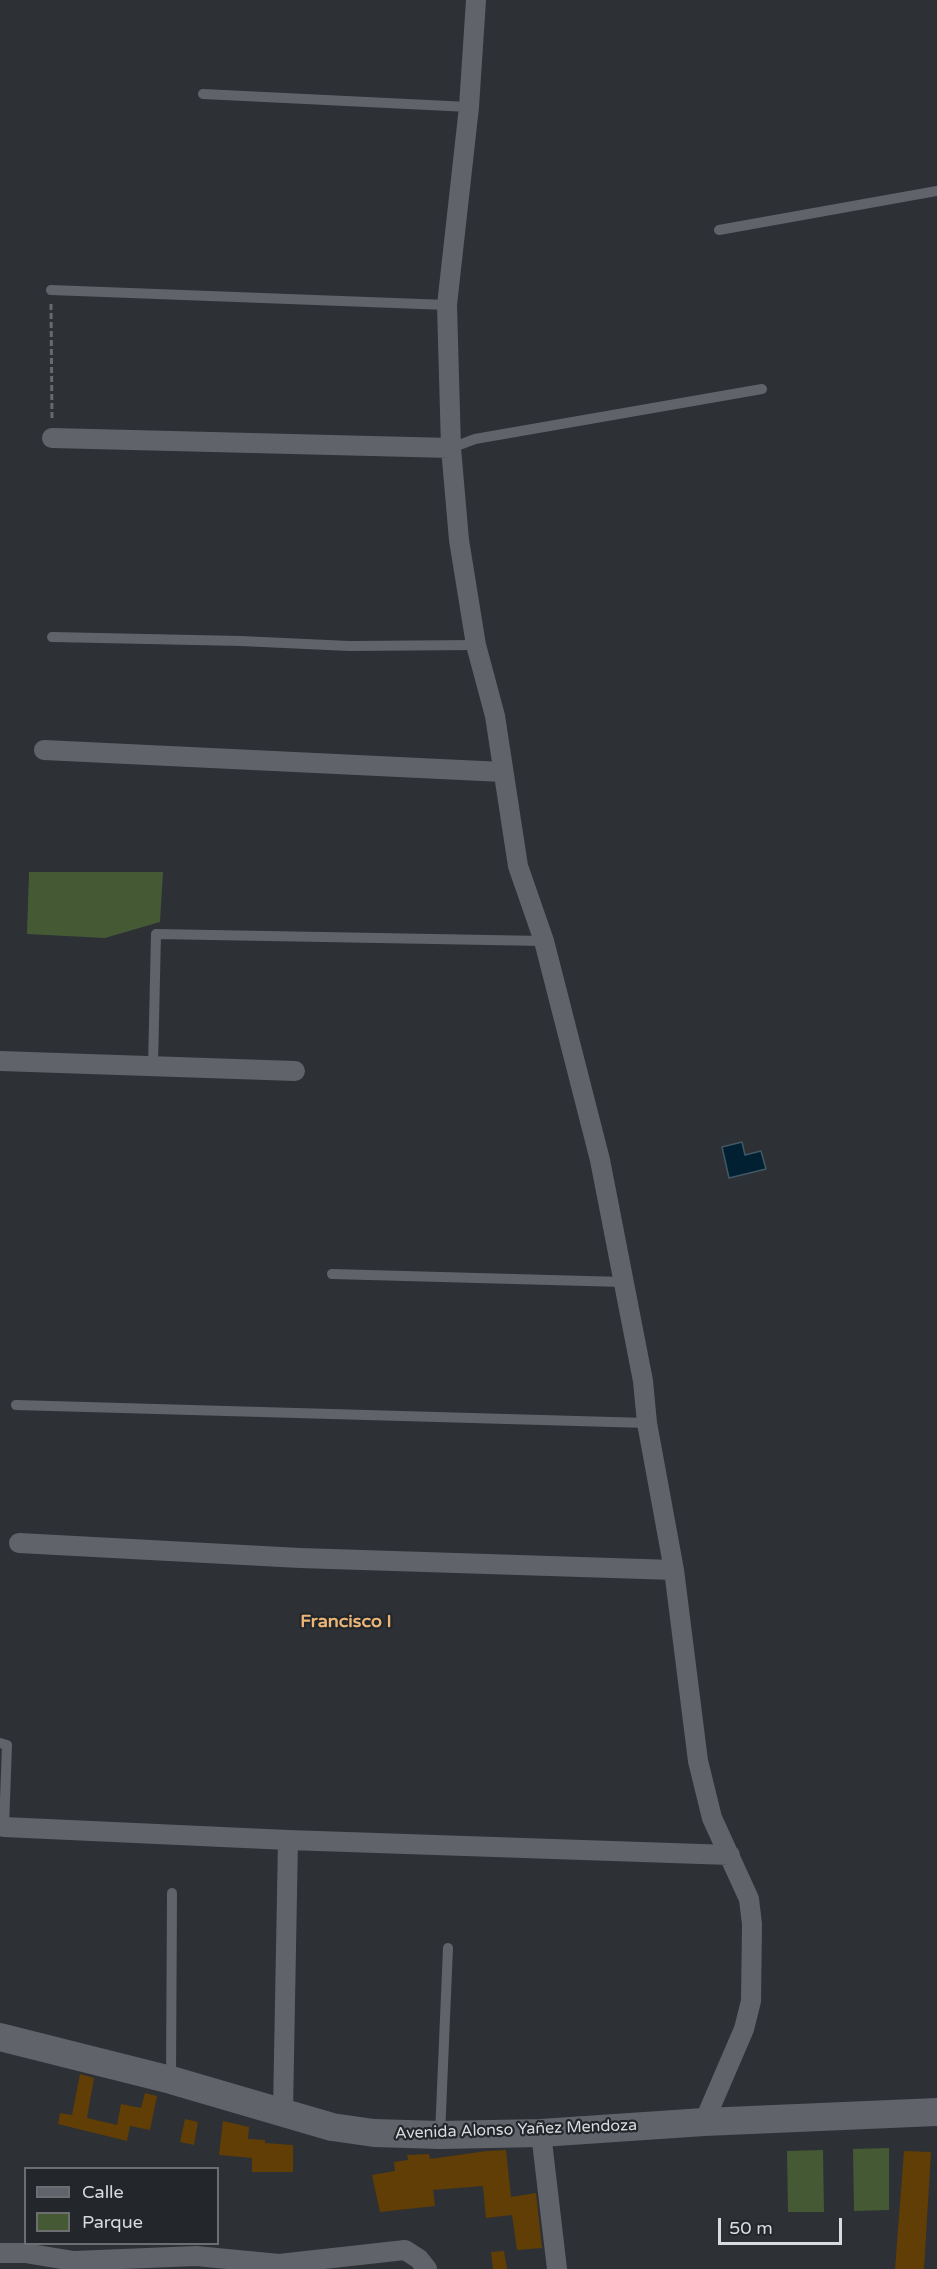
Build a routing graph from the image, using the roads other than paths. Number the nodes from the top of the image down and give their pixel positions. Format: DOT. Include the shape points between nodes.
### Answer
graph roads {
  1 [pos="476,0"];
  2 [pos="203,94"];
  3 [pos="469,107"];
  4 [pos="937,191"];
  5 [pos="719,230"];
  6 [pos="51,290"];
  7 [pos="447,306"];
  8 [pos="762,389"];
  9 [pos="52,438"];
  10 [pos="451,448"];
  11 [pos="52,637"];
  12 [pos="476,645"];
  13 [pos="44,750"];
  14 [pos="503,772"];
  15 [pos="544,941"];
  16 [pos="0,1061"];
  17 [pos="153,1066"];
  18 [pos="295,1071"];
  19 [pos="332,1274"];
  20 [pos="623,1282"];
  21 [pos="15,1405"];
  22 [pos="647,1423"];
  23 [pos="19,1543"];
  24 [pos="674,1570"];
  25 [pos="0,1743"];
  26 [pos="4,1827"];
  27 [pos="288,1840"];
  28 [pos="730,1855"];
  29 [pos="172,1893"];
  30 [pos="448,1948"];
  31 [pos="0,2037"];
  32 [pos="171,2080"];
  33 [pos="283,2111"];
  34 [pos="937,2112"];
  35 [pos="704,2122"];
  36 [pos="541,2133"];
  37 [pos="440,2135"];
  38 [pos="0,2253"];
  39 [pos="195,2263"];
  40 [pos="427,2269"];
  41 [pos="557,2269"];
  1 -- 3 [label="street"];
  2 -- 3 [label="lane"];
  3 -- 7 [label="street"];
  4 -- 5 [label="lane"];
  6 -- 7 [label="lane"];
  7 -- 10 [label="street"];
  8 -- 10 [label="lane" via="475,439"];
  9 -- 10 [label="street"];
  10 -- 12 [label="street" via="459,540"];
  11 -- 12 [label="lane" via="349,646"];
  12 -- 14 [label="street" via="495,716"];
  13 -- 14 [label="street"];
  14 -- 15 [label="street" via="518,866"];
  15 -- 17 [label="lane" via="156,934"];
  15 -- 20 [label="street" via="600,1160"];
  16 -- 17 [label="street"];
  17 -- 18 [label="street"];
  19 -- 20 [label="lane"];
  20 -- 22 [label="street" via="644,1381"];
  21 -- 22 [label="lane"];
  22 -- 24 [label="street"];
  23 -- 24 [label="street" via="300,1558"];
  24 -- 28 [label="street" via="698,1761 712,1818"];
  25 -- 26 [label="lane" via="7,1745"];
  26 -- 27 [label="street"];
  27 -- 28 [label="street"];
  27 -- 33 [label="street"];
  28 -- 35 [label="street" via="749,1899 750,2001 744,2029"];
  29 -- 32 [label="lane"];
  30 -- 37 [label="lane"];
  31 -- 32 [label="main road, Avenida Alonso Yañez Mendoza"];
  32 -- 33 [label="main road, Avenida Alonso Yañez Mendoza"];
  33 -- 37 [label="main road, Avenida Alonso Yañez Mendoza" via="332,2127"];
  34 -- 35 [label="main road, Avenida Alonso Yañez Mendoza"];
  35 -- 36 [label="main road, Avenida Alonso Yañez Mendoza"];
  36 -- 37 [label="main road, Avenida Alonso Yañez Mendoza"];
  36 -- 41 [label="street"];
  38 -- 39 [label="street" via="74,2261"];
  39 -- 40 [label="street" via="279,2264 405,2250"];
}
